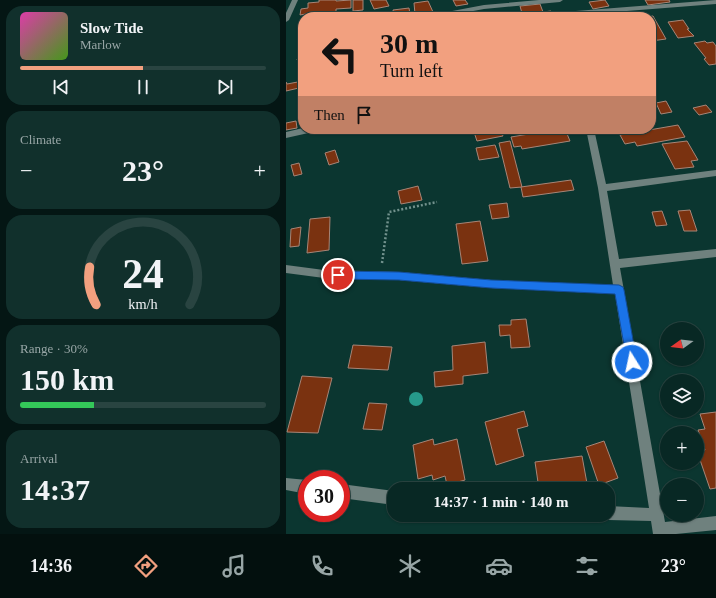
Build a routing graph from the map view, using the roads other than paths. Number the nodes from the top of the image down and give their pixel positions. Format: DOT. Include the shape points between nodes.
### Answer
graph roads {
  1 [pos="295,0"];
  2 [pos="560,0"];
  3 [pos="716,2"];
  4 [pos="458,12"];
  5 [pos="563,12"];
  6 [pos="607,12"];
  7 [pos="286,20"];
  8 [pos="298,132"];
  9 [pos="591,134"];
  10 [pos="286,135"];
  11 [pos="716,173"];
  12 [pos="602,188"];
  13 [pos="716,253"];
  14 [pos="615,264"];
  15 [pos="288,269"];
  16 [pos="619,290"];
  17 [pos="286,484"];
  18 [pos="298,486"];
  19 [pos="350,492"];
  20 [pos="387,497"];
  21 [pos="615,515"];
  22 [pos="716,523"];
  23 [pos="659,526"];
  1 -- 7 [label="street"];
  2 -- 4 [label="street"];
  2 -- 5 [label="street"];
  3 -- 6 [label="street"];
  8 -- 10 [label="street"];
  9 -- 12 [label="street"];
  11 -- 12 [label="street"];
  12 -- 14 [label="street"];
  13 -- 14 [label="street"];
  14 -- 16 [label="street"];
  15 -- 16 [label="street" via="324,274"];
  16 -- 23 [label="street"];
  17 -- 18 [label="street"];
  19 -- 20 [label="street"];
  21 -- 23 [label="street"];
  22 -- 23 [label="street"];
}
